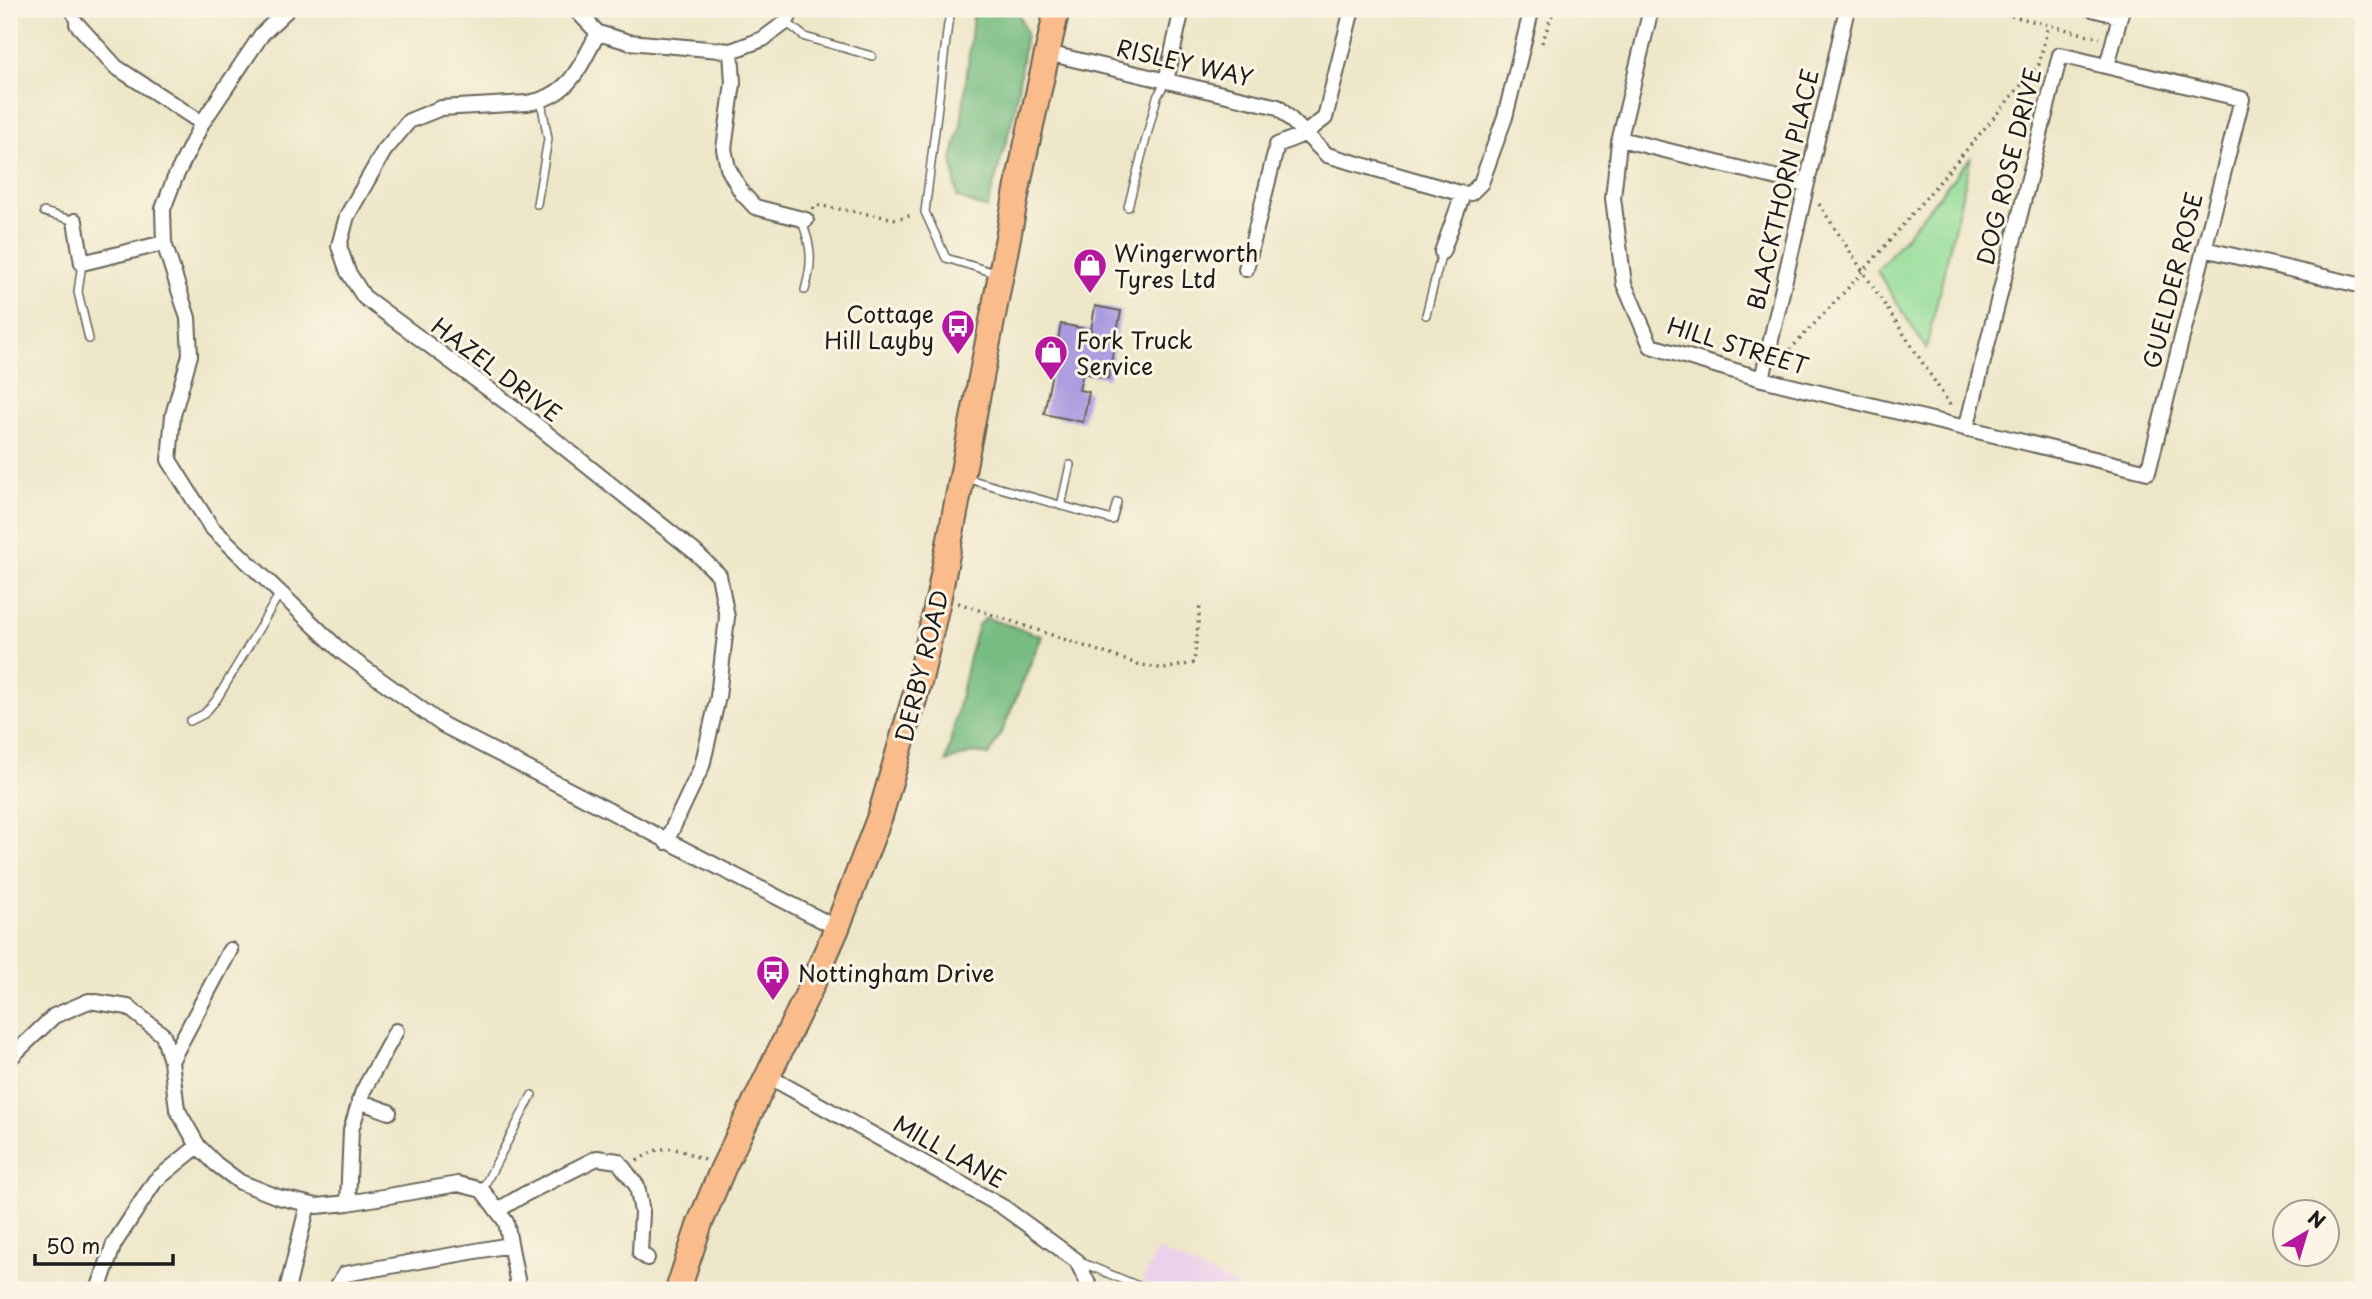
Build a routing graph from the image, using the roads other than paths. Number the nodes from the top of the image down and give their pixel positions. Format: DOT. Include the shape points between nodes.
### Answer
graph roads {
  1 [pos="67,9"];
  2 [pos="575,9"];
  3 [pos="952,9"];
  4 [pos="1057,9"];
  5 [pos="1182,9"];
  6 [pos="1353,9"];
  7 [pos="1651,9"];
  8 [pos="1847,9"];
  9 [pos="2092,9"];
  10 [pos="280,11"];
  11 [pos="1531,12"];
  12 [pos="2121,12"];
  13 [pos="789,15"];
  14 [pos="77,24"];
  15 [pos="598,33"];
  16 [pos="731,51"];
  17 [pos="1047,53"];
  18 [pos="872,56"];
  19 [pos="2107,66"];
  20 [pos="1166,81"];
  21 [pos="2242,99"];
  22 [pos="541,101"];
  23 [pos="202,123"];
  24 [pos="1304,134"];
  25 [pos="1620,139"];
  26 [pos="1806,185"];
  27 [pos="1463,194"];
  28 [pos="537,204"];
  29 [pos="1128,208"];
  30 [pos="44,212"];
  31 [pos="803,219"];
  32 [pos="75,221"];
  33 [pos="164,243"];
  34 [pos="2204,249"];
  35 [pos="1442,252"];
  36 [pos="82,263"];
  37 [pos="1246,269"];
  38 [pos="1001,275"];
  39 [pos="2363,286"];
  40 [pos="804,290"];
  41 [pos="1426,315"];
  42 [pos="89,339"];
  43 [pos="1762,379"];
  44 [pos="1966,429"];
  45 [pos="1070,466"];
  46 [pos="2148,472"];
  47 [pos="961,477"];
  48 [pos="1117,502"];
  49 [pos="1061,506"];
  50 [pos="280,593"];
  51 [pos="190,721"];
  52 [pos="666,842"];
  53 [pos="837,928"];
  54 [pos="230,950"];
  55 [pos="396,1031"];
  56 [pos="9,1059"];
  57 [pos="171,1061"];
  58 [pos="766,1075"];
  59 [pos="533,1096"];
  60 [pos="359,1101"];
  61 [pos="389,1112"];
  62 [pos="198,1146"];
  63 [pos="482,1190"];
  64 [pos="348,1203"];
  65 [pos="308,1204"];
  66 [pos="498,1210"];
  67 [pos="510,1245"];
  68 [pos="647,1258"];
  69 [pos="1077,1261"];
  70 [pos="99,1290"];
  71 [pos="287,1290"];
  72 [pos="335,1290"];
  73 [pos="519,1290"];
  74 [pos="678,1290"];
  75 [pos="1091,1290"];
  76 [pos="1148,1290"];
  1 -- 14 [label="lane"];
  2 -- 15 [label="street"];
  3 -- 38 [label="lane" via="925,212 946,258"];
  4 -- 17 [label="highway, DERBY ROAD"];
  5 -- 20 [label="street"];
  6 -- 24 [label="street" via="1325,118"];
  7 -- 25 [label="street, HILL STREET"];
  8 -- 26 [label="street, BLACKTHORN PLACE"];
  9 -- 12 [label="street"];
  10 -- 23 [label="street"];
  11 -- 27 [label="street" via="1505,117 1481,183"];
  12 -- 19 [label="street"];
  13 -- 16 [label="street" via="763,39"];
  13 -- 18 [label="lane" via="805,37"];
  14 -- 23 [label="street" via="116,67"];
  15 -- 16 [label="street" via="629,42"];
  15 -- 22 [label="street" via="576,75 557,94"];
  16 -- 31 [label="street" via="733,83 724,149 728,169 755,207"];
  17 -- 20 [label="street, RISLEY WAY"];
  17 -- 38 [label="highway, DERBY ROAD"];
  19 -- 21 [label="street, DOG ROSE DRIVE"];
  19 -- 44 [label="street, DOG ROSE DRIVE" via="2060,55"];
  20 -- 24 [label="street, RISLEY WAY" via="1278,107"];
  20 -- 29 [label="lane" via="1157,97"];
  21 -- 34 [label="street, GUELDER ROSE"];
  22 -- 28 [label="lane" via="548,139"];
  22 -- 52 [label="street, HAZEL DRIVE" via="441,108 409,121 384,151 347,216 340,246 348,272 364,297 525,416 719,575 727,617 718,697 702,766"];
  23 -- 33 [label="street" via="163,209"];
  24 -- 27 [label="street, RISLEY WAY" via="1327,155"];
  24 -- 37 [label="street" via="1277,145"];
  25 -- 26 [label="street"];
  25 -- 43 [label="street, HILL STREET" via="1613,198 1624,284 1651,346"];
  26 -- 43 [label="street, BLACKTHORN PLACE"];
  27 -- 35 [label="street"];
  30 -- 32 [label="lane"];
  31 -- 40 [label="lane" via="811,254"];
  32 -- 36 [label="street"];
  33 -- 36 [label="street"];
  33 -- 50 [label="street" via="188,318 190,355 173,415 169,460 211,527"];
  34 -- 39 [label="street"];
  34 -- 46 [label="street, GUELDER ROSE"];
  35 -- 41 [label="lane"];
  36 -- 42 [label="lane" via="78,292"];
  38 -- 47 [label="highway, DERBY ROAD"];
  43 -- 44 [label="street, HILL STREET"];
  44 -- 46 [label="street, HILL STREET"];
  45 -- 49 [label="lane"];
  47 -- 49 [label="lane"];
  47 -- 53 [label="highway, DERBY ROAD" via="920,680 880,816"];
  48 -- 49 [label="lane" via="1112,520"];
  50 -- 51 [label="lane" via="217,699"];
  50 -- 52 [label="street" via="342,652 443,725"];
  52 -- 53 [label="street"];
  53 -- 58 [label="highway, DERBY ROAD"];
  54 -- 57 [label="street"];
  55 -- 60 [label="street"];
  56 -- 57 [label="street" via="54,1016 89,1001 128,1007 163,1035"];
  57 -- 62 [label="street" via="177,1109"];
  58 -- 69 [label="street, MILL LANE" via="1003,1207"];
  58 -- 74 [label="highway, DERBY ROAD" via="718,1179"];
  59 -- 63 [label="lane"];
  60 -- 61 [label="street"];
  60 -- 64 [label="street" via="351,1130"];
  62 -- 65 [label="street" via="240,1182"];
  62 -- 70 [label="street" via="155,1181 114,1244"];
  63 -- 64 [label="street" via="458,1184"];
  63 -- 66 [label="street"];
  64 -- 65 [label="street"];
  65 -- 71 [label="street"];
  66 -- 67 [label="street" via="506,1222"];
  66 -- 68 [label="street" via="597,1158 618,1161 636,1186 642,1212 640,1253"];
  67 -- 72 [label="street" via="345,1274"];
  67 -- 73 [label="street"];
  69 -- 75 [label="street, MILL LANE"];
  69 -- 76 [label="lane"];
}
